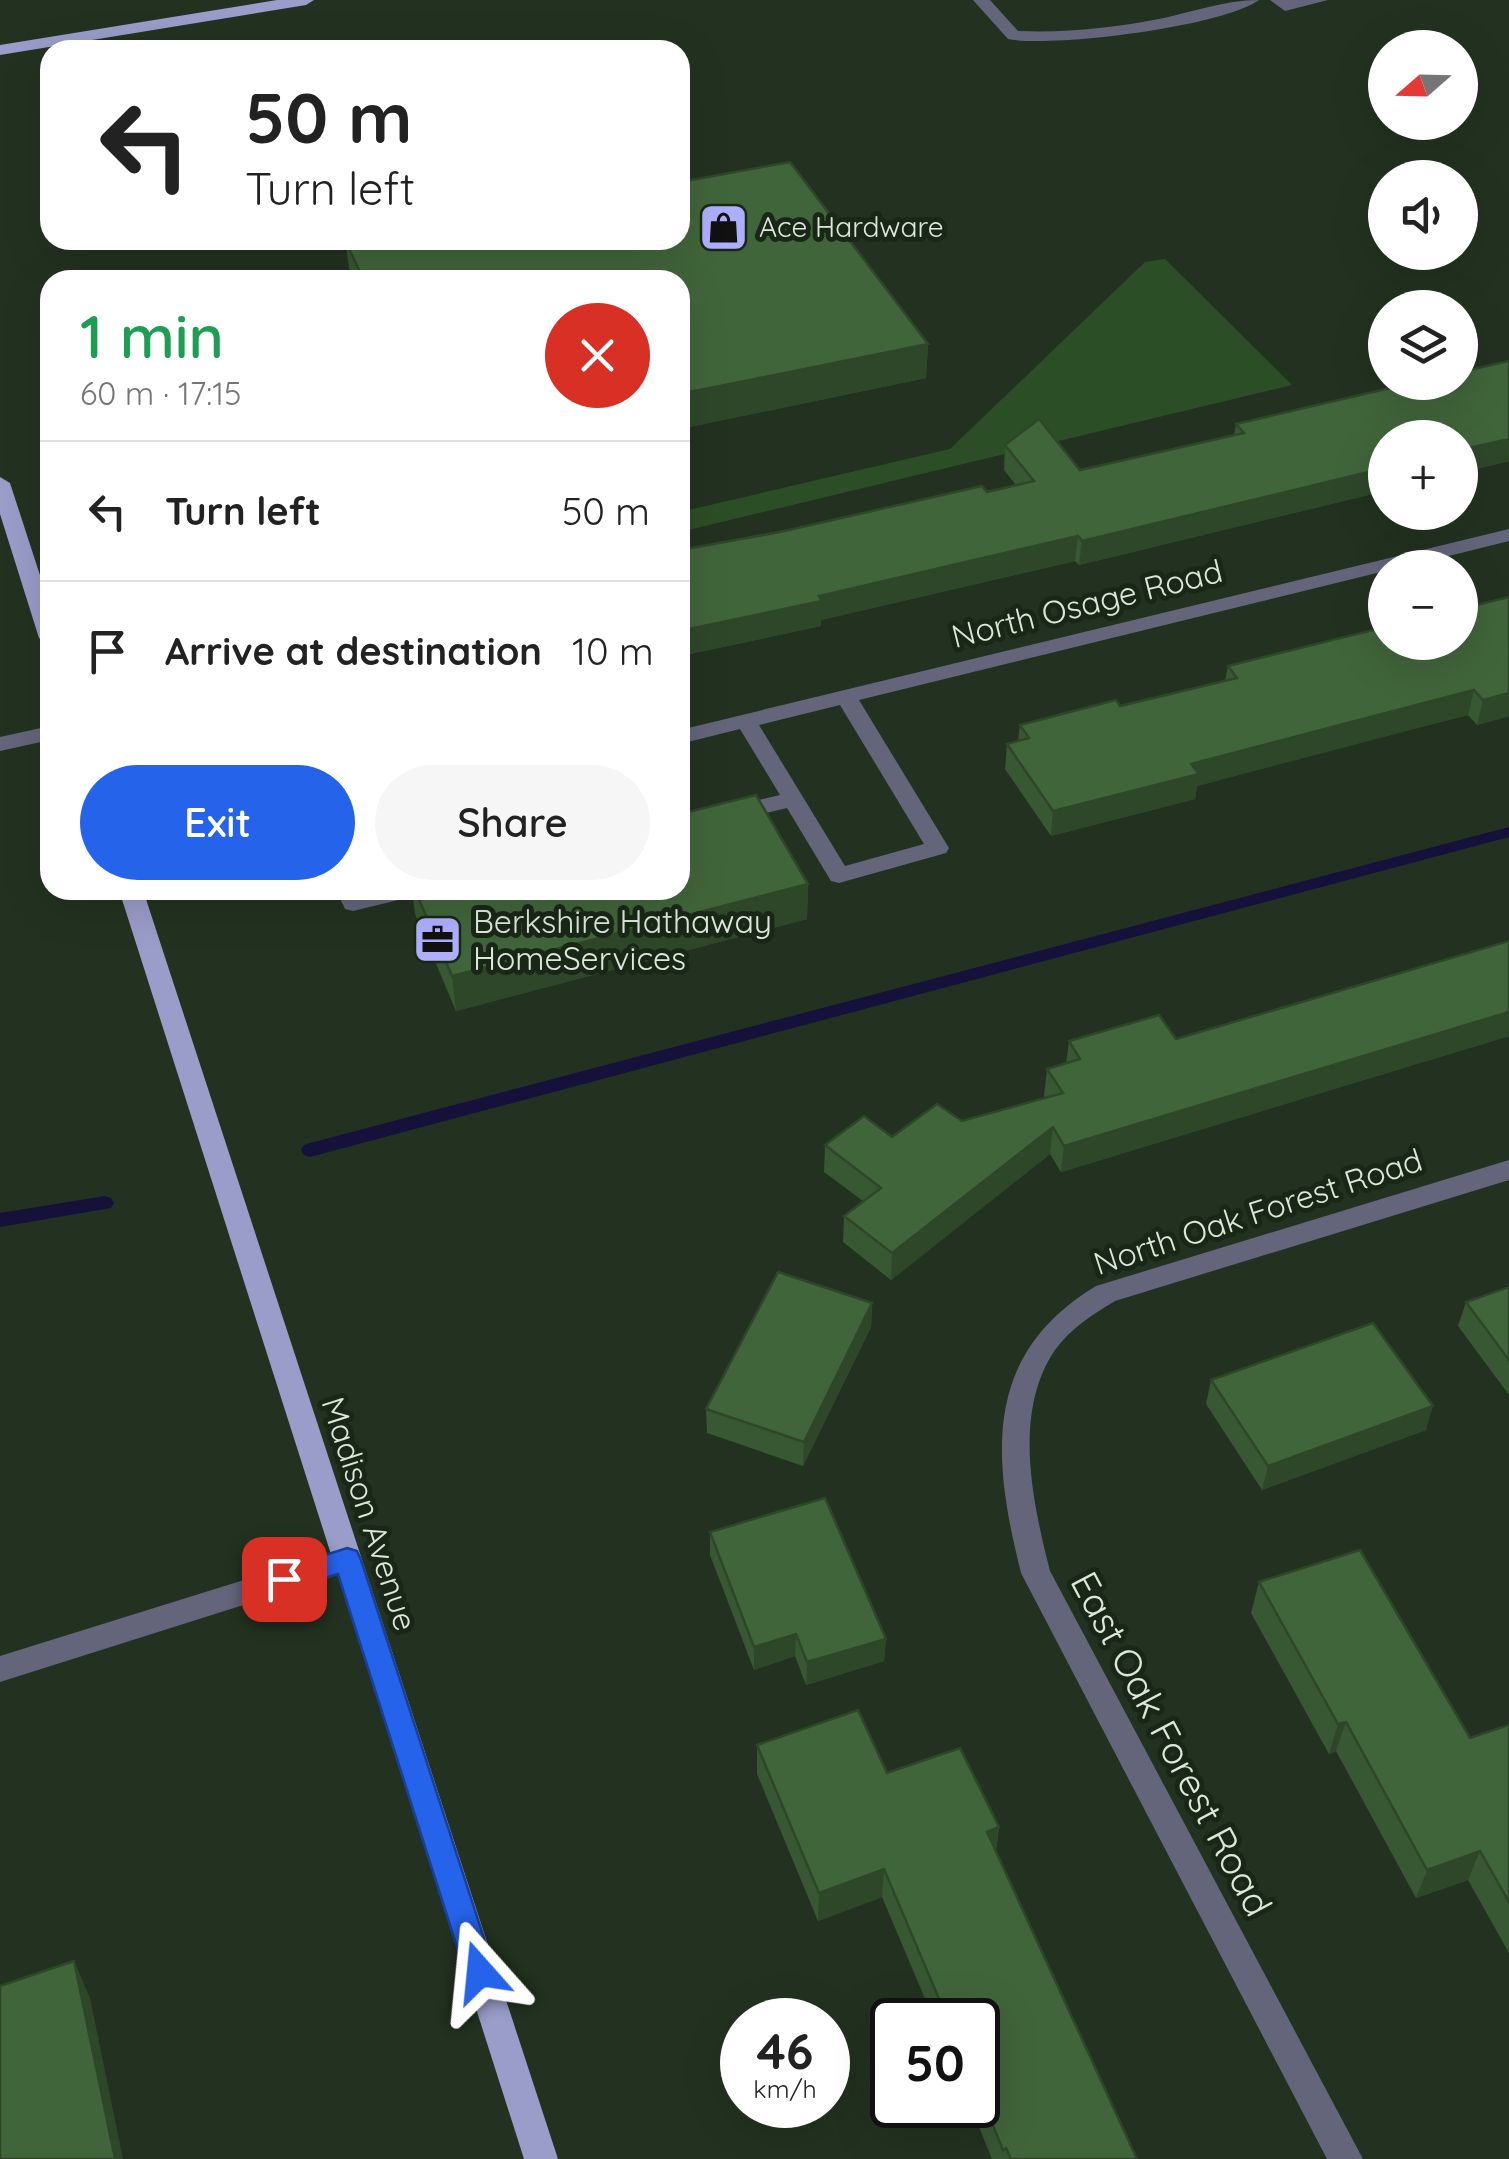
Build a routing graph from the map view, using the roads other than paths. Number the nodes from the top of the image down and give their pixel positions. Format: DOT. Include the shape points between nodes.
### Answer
graph roads {
  1 [pos="306,0"];
  2 [pos="980,0"];
  3 [pos="1250,0"];
  4 [pos="1278,0"];
  5 [pos="1320,0"];
  6 [pos="61,40"];
  7 [pos="40,43"];
  8 [pos="0,50"];
  9 [pos="0,483"];
  10 [pos="1509,535"];
  11 [pos="40,607"];
  12 [pos="846,696"];
  13 [pos="746,721"];
  14 [pos="40,735"];
  15 [pos="690,735"];
  16 [pos="0,744"];
  17 [pos="796,800"];
  18 [pos="690,824"];
  19 [pos="134,900"];
  20 [pos="1509,1170"];
  21 [pos="1042,1346"];
  22 [pos="347,1560"];
  23 [pos="0,1669"];
  24 [pos="541,2159"];
  25 [pos="1346,2159"];
  1 -- 6 [label="main road"];
  2 -- 3 [label="street" via="1014,36 1060,39"];
  4 -- 5 [label="street" via="1285,6"];
  7 -- 8 [label="main road"];
  9 -- 11 [label="main road"];
  10 -- 12 [label="street, North Osage Road"];
  12 -- 13 [label="street, North Osage Road"];
  12 -- 17 [label="street" via="938,848 839,875"];
  13 -- 15 [label="street, North Osage Road"];
  13 -- 17 [label="street"];
  14 -- 16 [label="street"];
  17 -- 18 [label="street"];
  19 -- 22 [label="main road, Madison Avenue"];
  20 -- 21 [label="street, North Oak Forest Road" via="1106,1292"];
  21 -- 25 [label="street, East Oak Forest Road" via="1024,1385 1016,1453 1020,1515 1036,1573"];
  22 -- 23 [label="street"];
  22 -- 24 [label="main road, Madison Avenue"];
}
